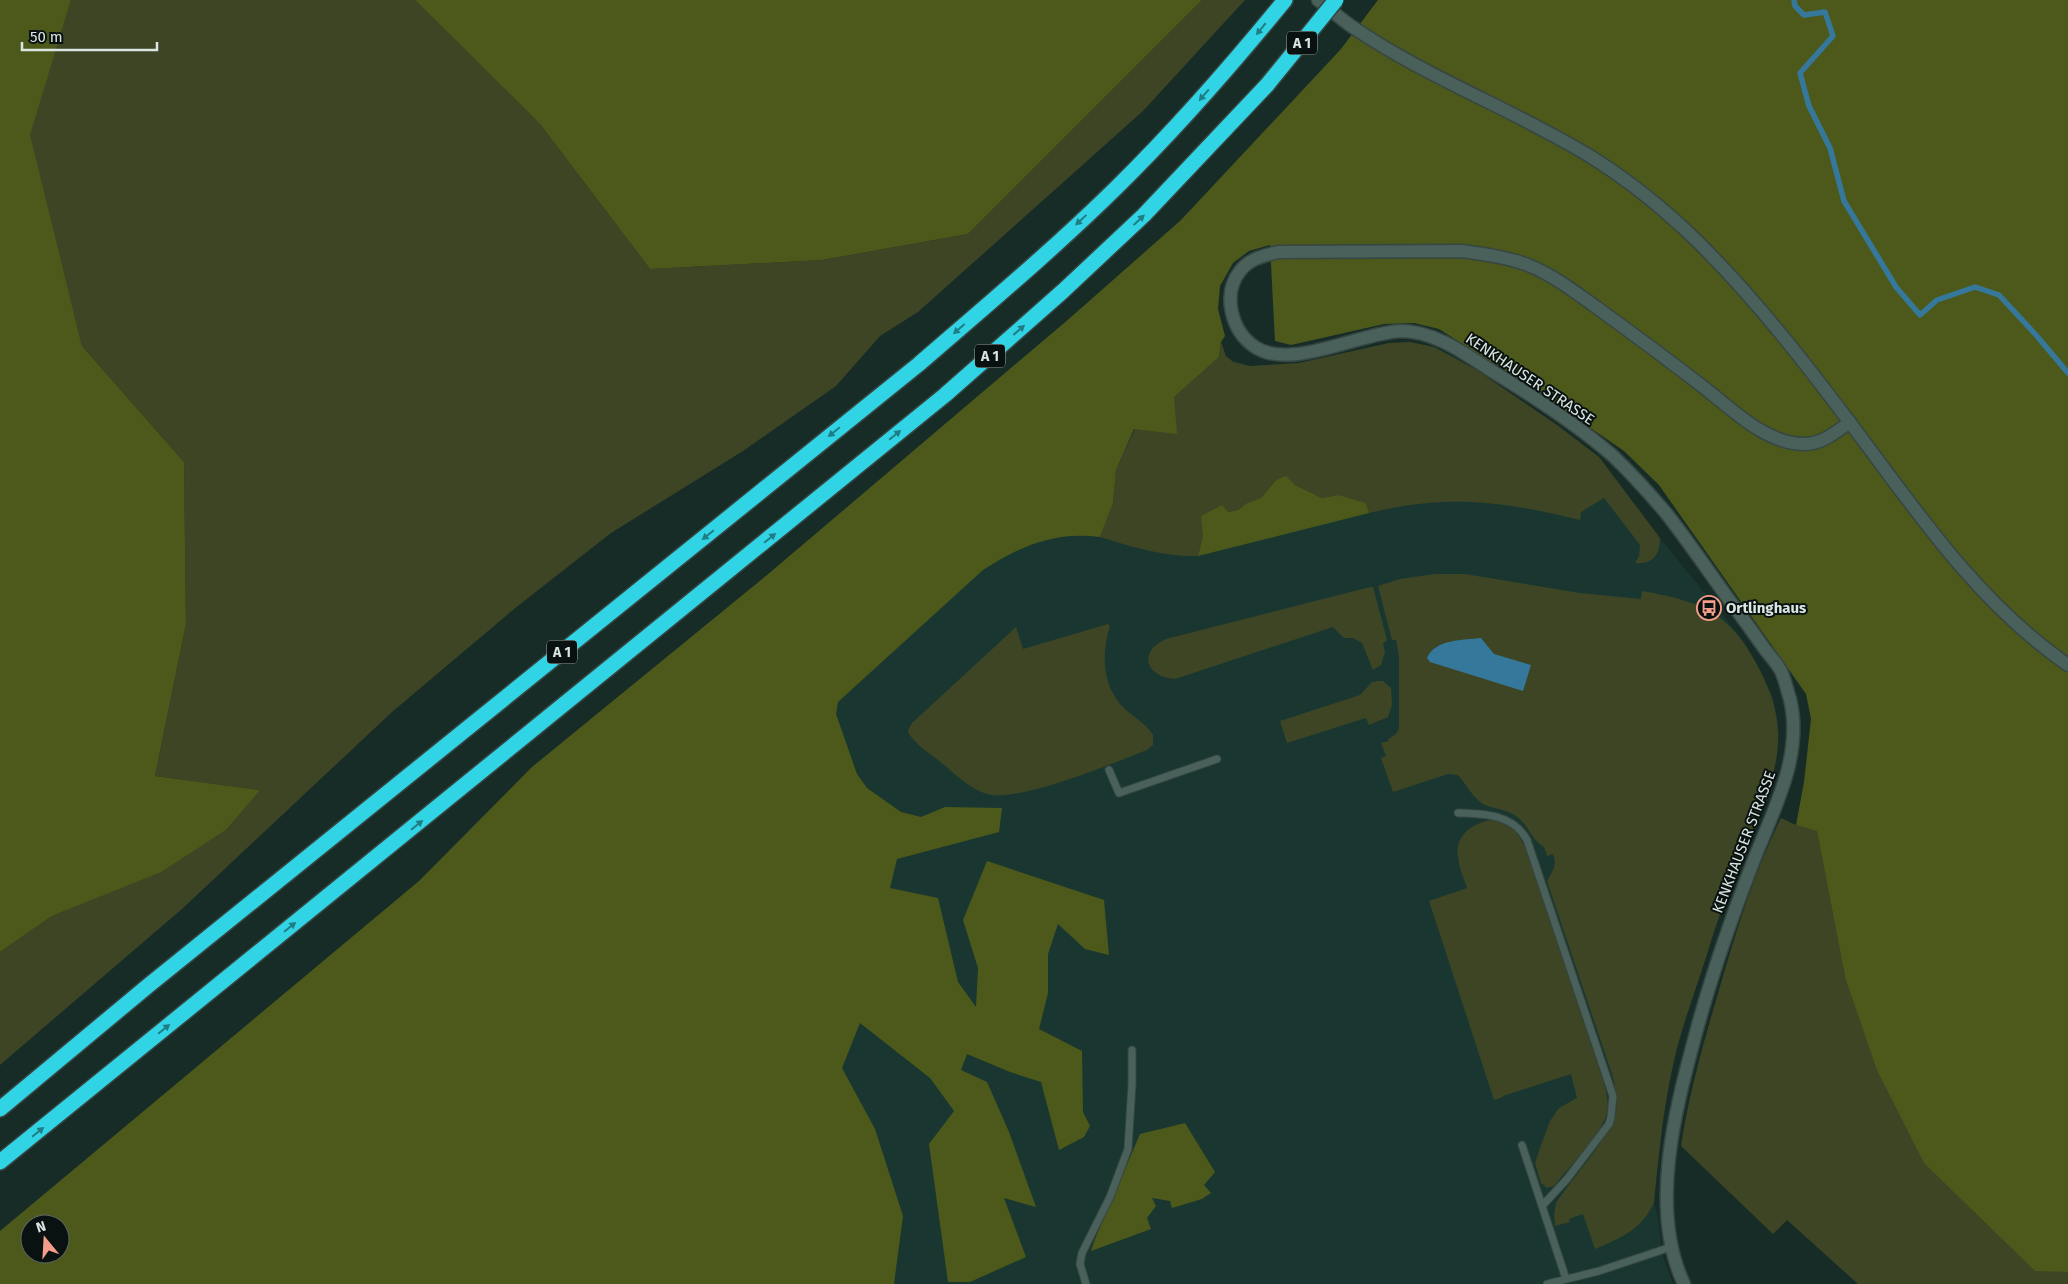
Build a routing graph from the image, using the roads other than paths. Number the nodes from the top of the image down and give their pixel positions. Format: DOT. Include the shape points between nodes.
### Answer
graph roads {
  1 [pos="1284,0"];
  2 [pos="1318,0"];
  3 [pos="1336,0"];
  4 [pos="1850,422"];
  5 [pos="2068,665"];
  6 [pos="1218,759"];
  7 [pos="1109,770"];
  8 [pos="1458,813"];
  9 [pos="1132,1050"];
  10 [pos="0,1109"];
  11 [pos="1522,1145"];
  12 [pos="0,1162"];
  13 [pos="1542,1206"];
  14 [pos="1671,1246"];
  15 [pos="1566,1280"];
  16 [pos="1086,1284"];
  17 [pos="1547,1284"];
  18 [pos="1684,1284"];
  1 -- 10 [label="highway, A 1, one-way" via="1181,122 1116,187 919,364 156,978"];
  2 -- 4 [label="street" via="1354,28 1397,54 1568,144 1650,199 1694,238 1751,298"];
  12 -- 3 [label="highway, A 1, one-way, bridge" via="946,395 1144,215 1267,85"];
  4 -- 5 [label="street" via="1939,542 1983,592 2017,626"];
  4 -- 14 [label="street, KENKHAUSER STRASSE" via="1814,443 1792,442 1772,435 1748,421 1555,279 1529,266 1492,255 1462,251 1278,252 1254,259 1239,271 1232,288 1232,319 1243,337 1257,349 1278,355 1302,354 1377,334 1421,333 1448,344 1570,423 1610,454 1660,507 1781,671 1793,717 1793,742 1787,775 1724,942 1684,1076 1668,1174"];
  6 -- 7 [label="lane" via="1119,793"];
  8 -- 13 [label="lane" via="1507,820 1520,828 1527,840 1613,1096 1609,1124"];
  9 -- 16 [label="lane" via="1128,1149 1110,1197 1082,1253 1080,1264"];
  11 -- 13 [label="lane"];
  13 -- 15 [label="lane"];
  14 -- 15 [label="lane"];
  14 -- 18 [label="street, KENKHAUSER STRASSE"];
  15 -- 17 [label="lane"];
}
